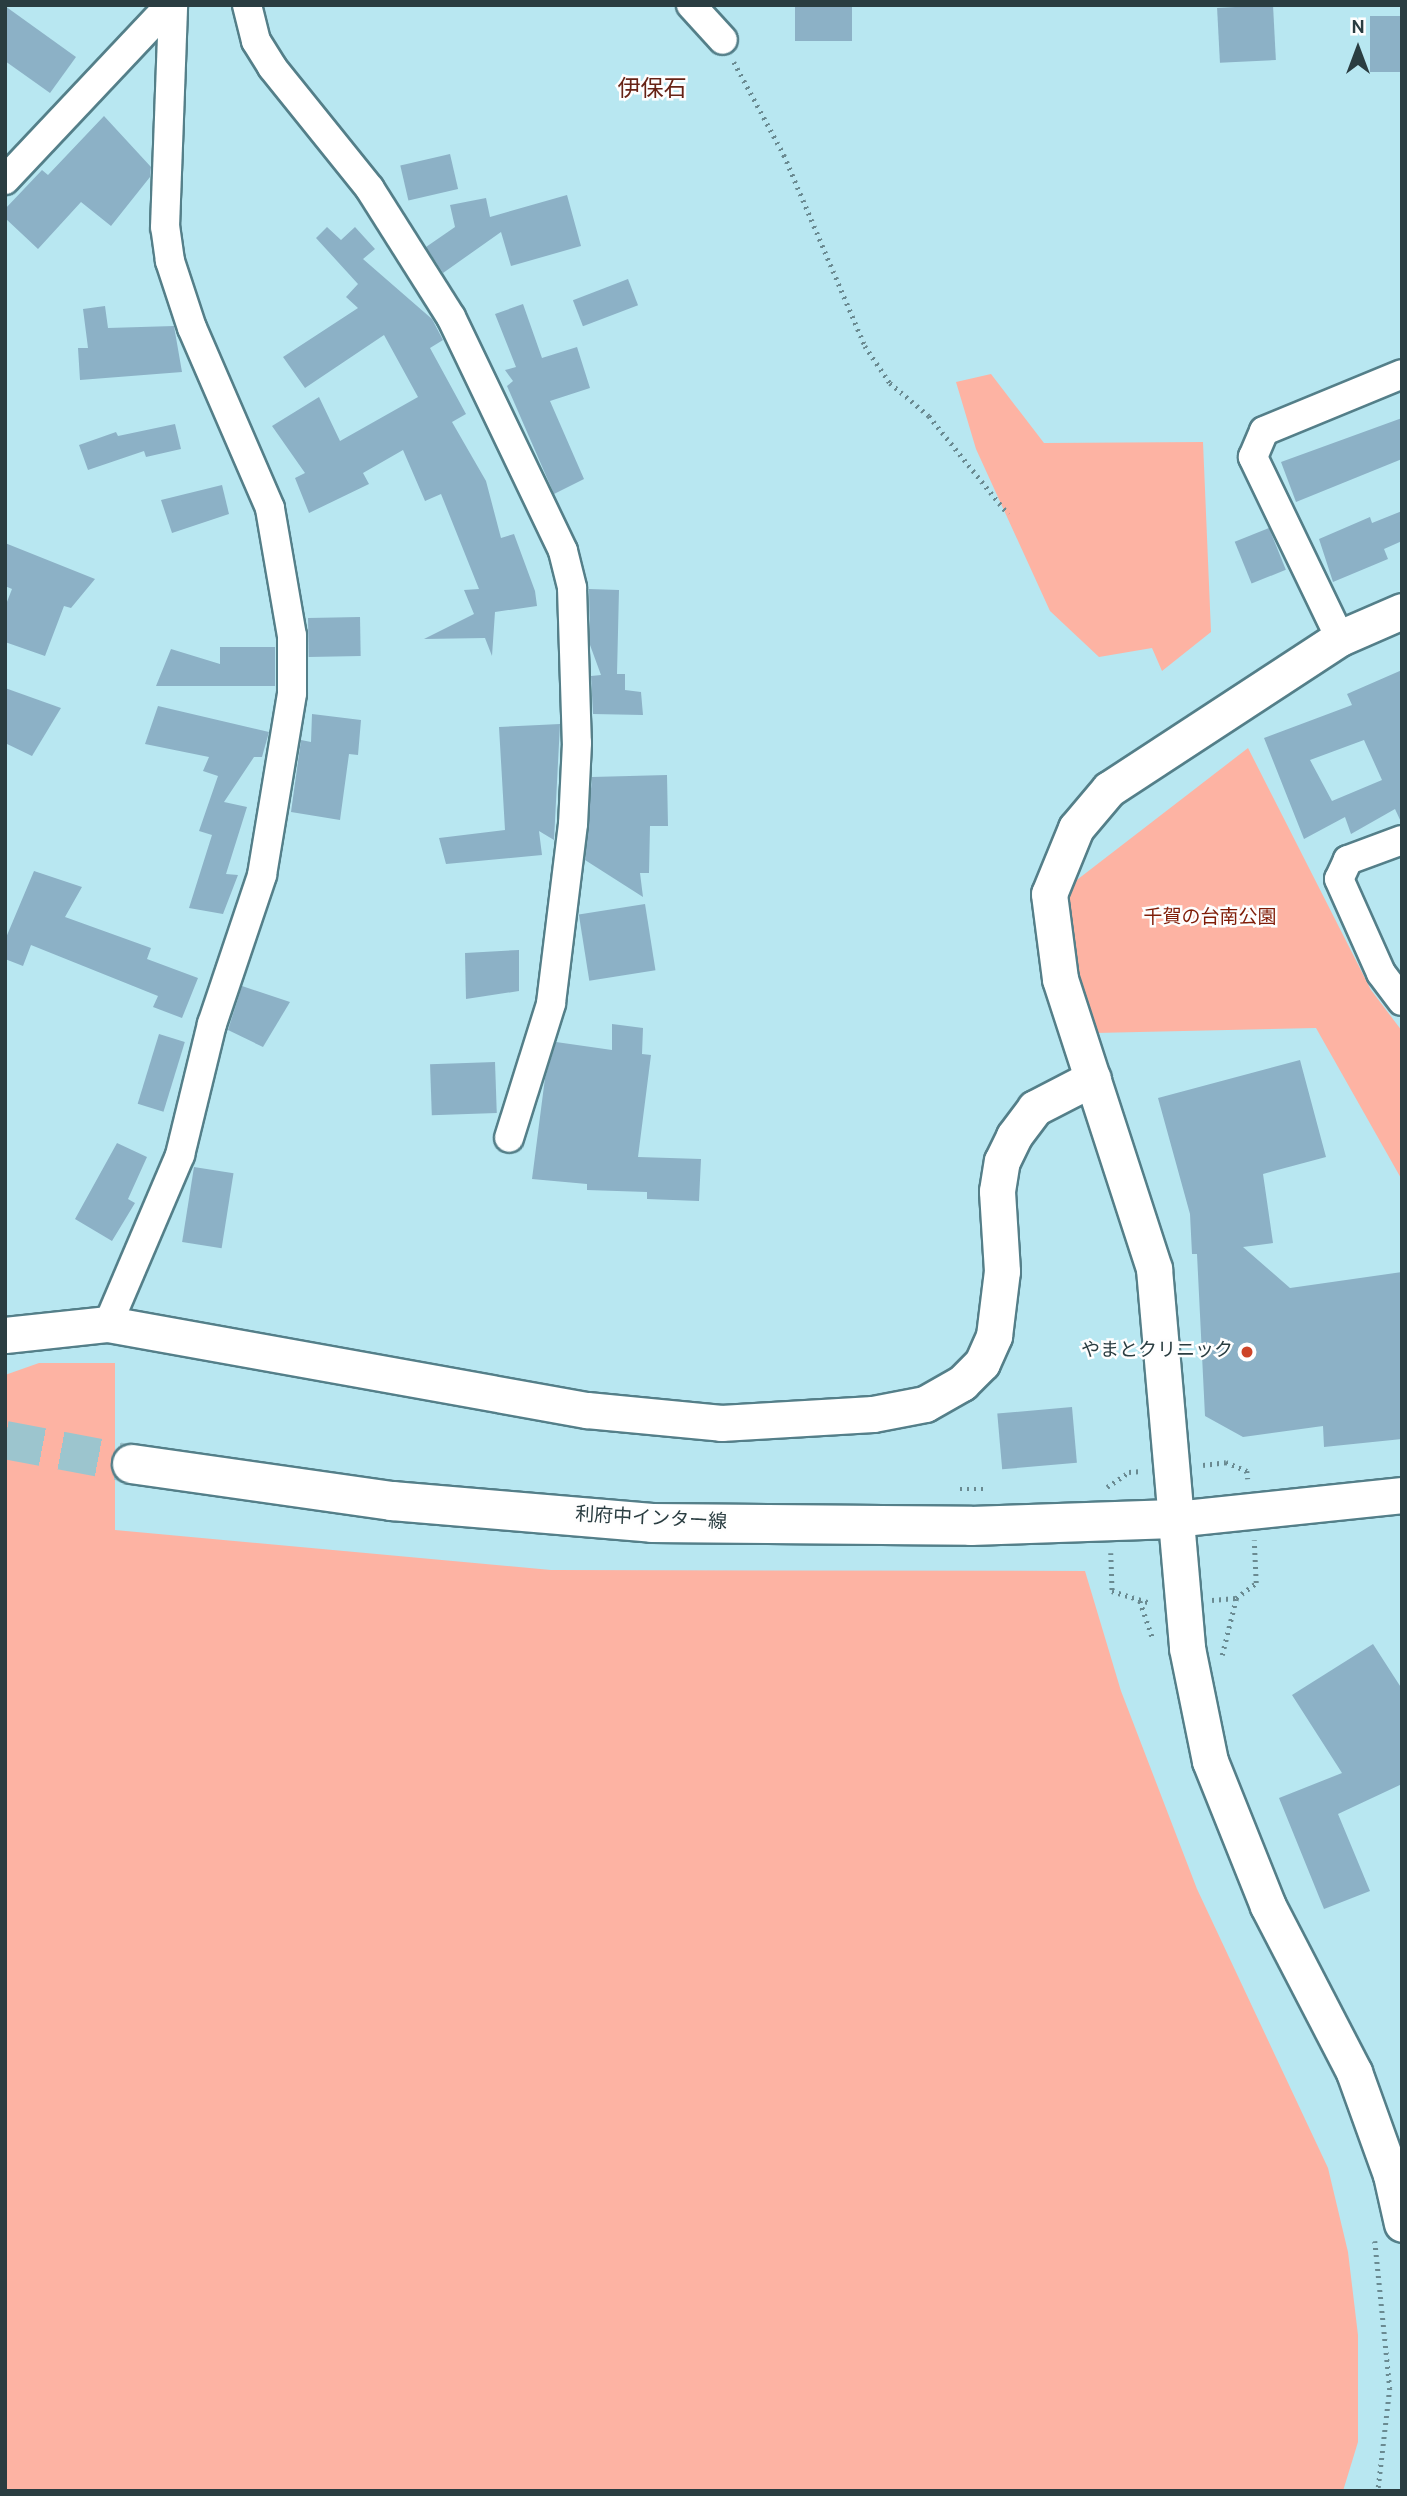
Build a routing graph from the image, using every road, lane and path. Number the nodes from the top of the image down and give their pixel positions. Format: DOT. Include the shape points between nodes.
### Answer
graph roads {
  1 [pos="172,5"];
  2 [pos="247,5"];
  3 [pos="691,5"];
  4 [pos="723,40"];
  5 [pos="5,180"];
  6 [pos="1402,374"];
  7 [pos="1008,514"];
  8 [pos="1402,611"];
  9 [pos="1340,638"];
  10 [pos="1402,840"];
  11 [pos="1402,1001"];
  12 [pos="1093,1078"];
  13 [pos="509,1138"];
  14 [pos="108,1324"];
  15 [pos="5,1335"];
  16 [pos="132,1464"];
  17 [pos="1211,1464"];
  18 [pos="1144,1471"];
  19 [pos="1248,1485"];
  20 [pos="1095,1487"];
  21 [pos="957,1489"];
  22 [pos="998,1489"];
  23 [pos="1402,1495"];
  24 [pos="1174,1519"];
  25 [pos="1254,1541"];
  26 [pos="1110,1550"];
  27 [pos="1236,1598"];
  28 [pos="1140,1600"];
  29 [pos="1206,1601"];
  30 [pos="1157,1603"];
  31 [pos="1156,1648"];
  32 [pos="1220,1663"];
  33 [pos="1388,2229"];
  34 [pos="1378,2491"];
  1 -- 5 [label="street"];
  1 -- 14 [label="street" via="165,226 170,261 192,328 270,508 292,636 292,693 262,875 212,1024 180,1155"];
  2 -- 13 [label="street" via="256,41 272,67 370,190 451,317 563,551 572,601 573,824 551,1004"];
  3 -- 4 [label="street"];
  4 -- 7 [label="path" via="784,155 865,346 890,383 929,416"];
  6 -- 9 [label="street" via="1264,431 1253,457"];
  8 -- 9 [label="street"];
  9 -- 12 [label="street" via="1109,789 1076,828 1049,894 1050,935"];
  10 -- 11 [label="street" via="1348,860 1339,879 1381,973"];
  12 -- 14 [label="street" via="1035,1108 1014,1136 1002,1161 997,1191 1002,1271 994,1336 982,1363 962,1383 925,1404 792,1422 652,1418 355,1371"];
  12 -- 24 [label="street" via="1154,1269"];
  14 -- 15 [label="street"];
  16 -- 24 [label="main road, 利府中インター線" via="392,1502 652,1523 971,1526"];
  17 -- 19 [label="path" via="1227,1462 1247,1471"];
  18 -- 20 [label="path" via="1129,1472 1109,1487"];
  21 -- 22 [label="path"];
  23 -- 24 [label="street"];
  24 -- 33 [label="street" via="1187,1648 1210,1760 1268,1906 1354,2071 1391,2175"];
  25 -- 27 [label="path" via="1256,1583"];
  26 -- 28 [label="path" via="1112,1591"];
  27 -- 29 [label="path"];
  27 -- 32 [label="path"];
  28 -- 30 [label="path"];
  28 -- 31 [label="path"];
  33 -- 34 [label="path" via="1390,2388"];
}
